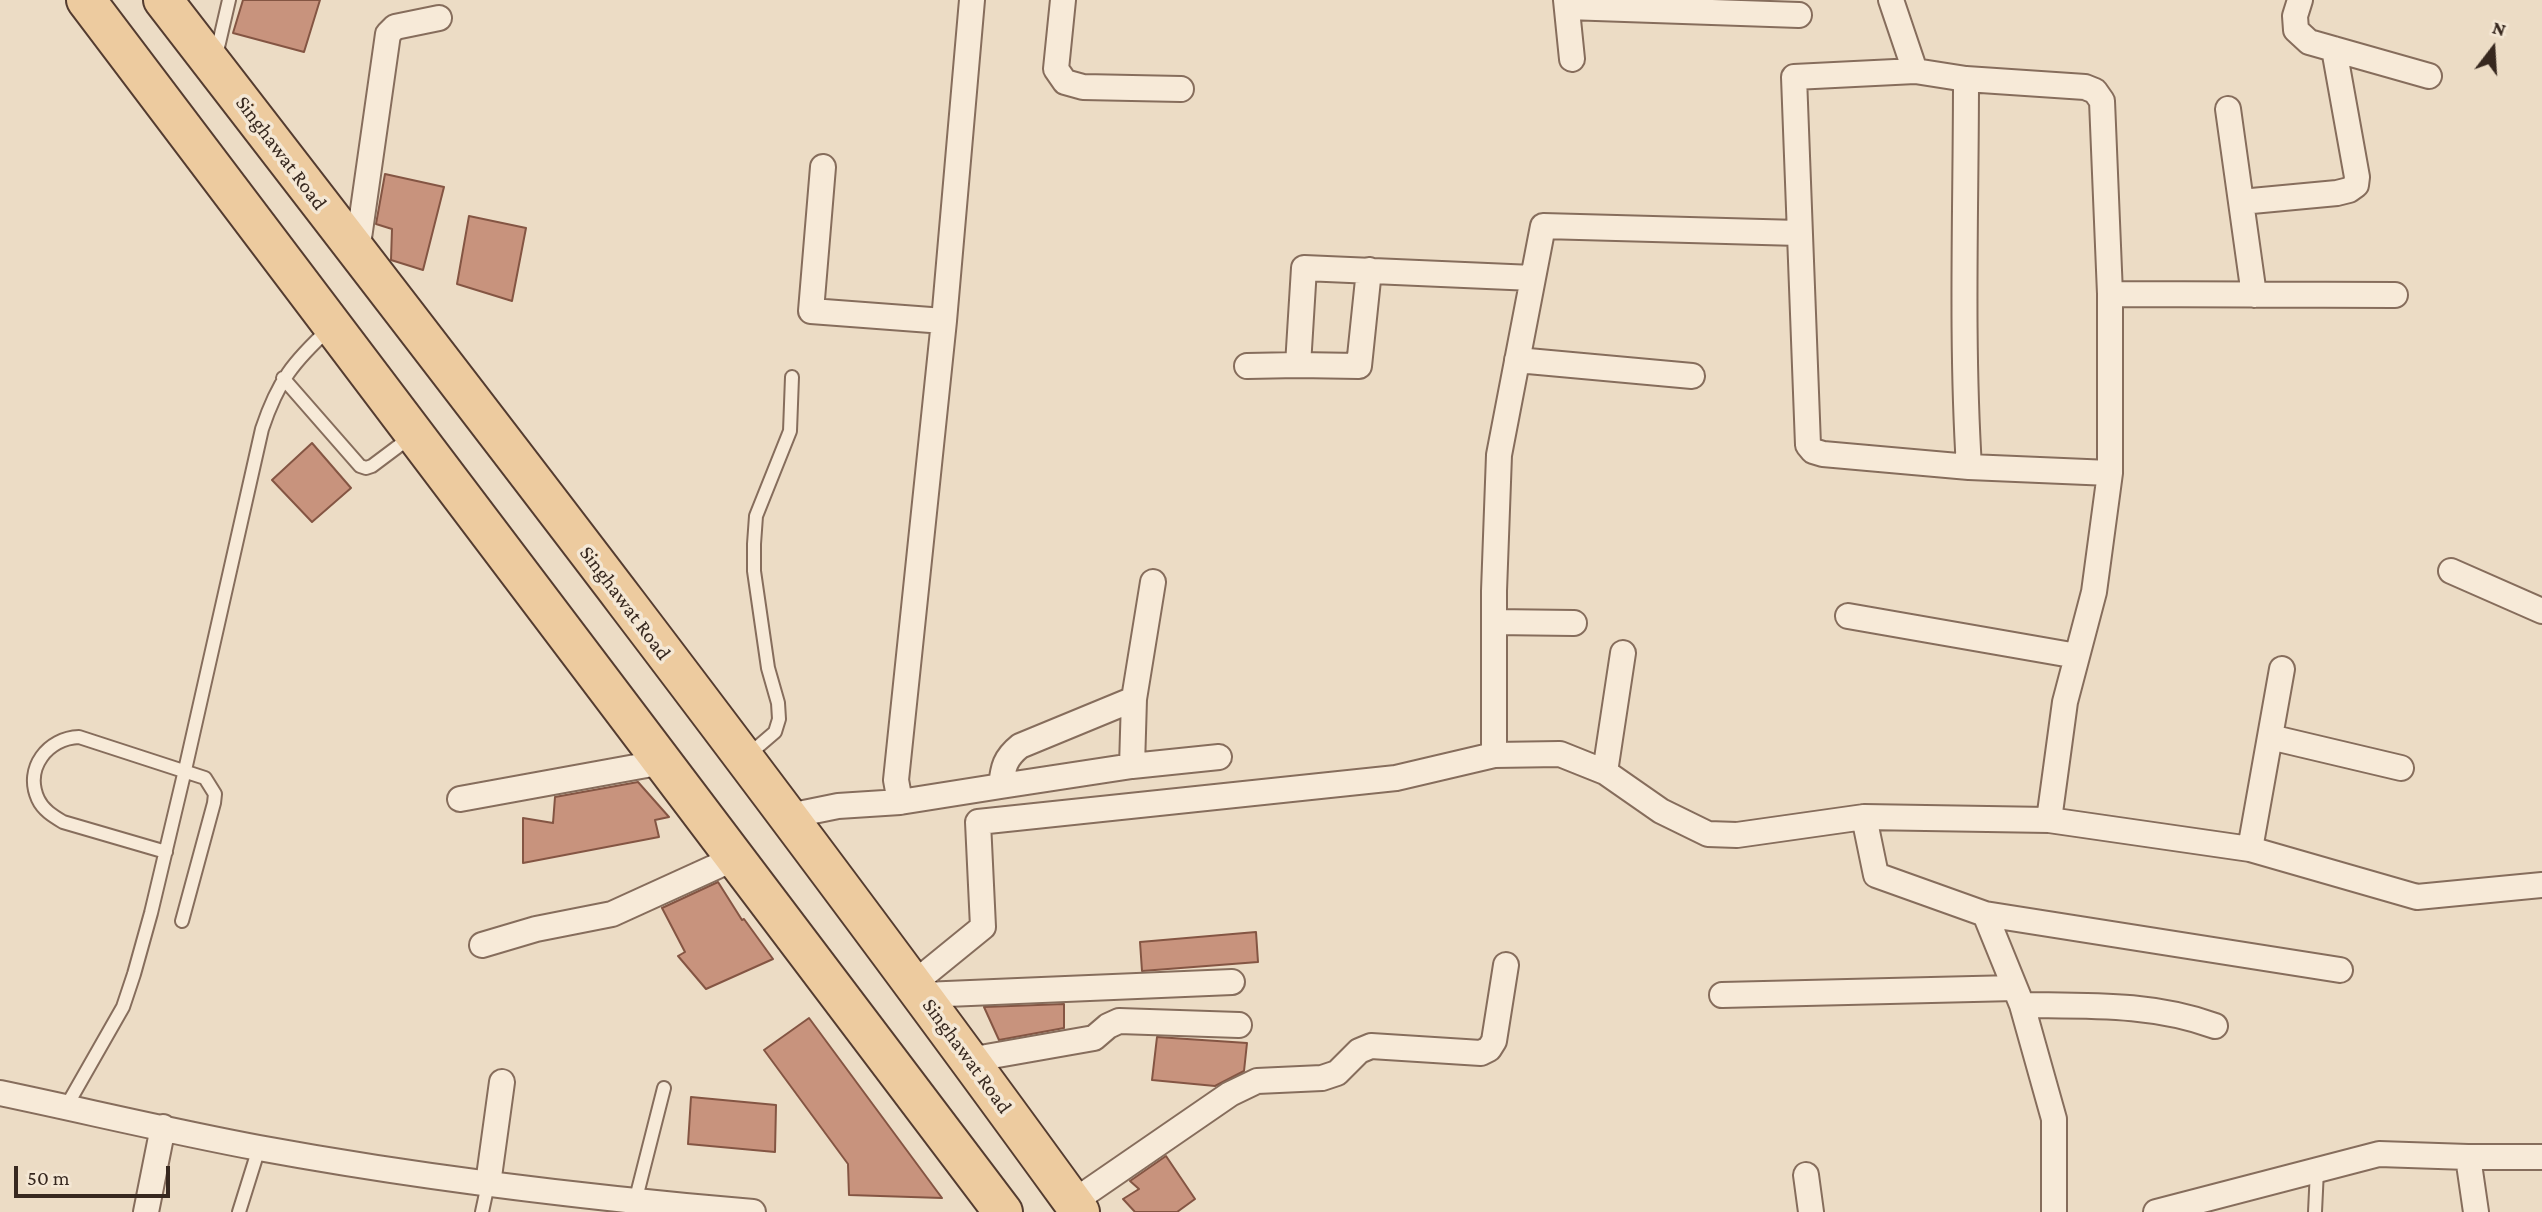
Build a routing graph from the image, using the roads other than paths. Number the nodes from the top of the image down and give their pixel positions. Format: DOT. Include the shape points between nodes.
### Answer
graph roads {
  1 [pos="86,0"];
  2 [pos="163,0"];
  3 [pos="229,0"];
  4 [pos="972,0"];
  5 [pos="1063,0"];
  6 [pos="1891,0"];
  7 [pos="2300,0"];
  8 [pos="1567,4"];
  9 [pos="1800,15"];
  10 [pos="439,18"];
  11 [pos="2333,49"];
  12 [pos="1572,59"];
  13 [pos="210,61"];
  14 [pos="1915,71"];
  15 [pos="2429,76"];
  16 [pos="1966,79"];
  17 [pos="1181,89"];
  18 [pos="158,93"];
  19 [pos="2228,109"];
  20 [pos="823,167"];
  21 [pos="2241,202"];
  22 [pos="1799,233"];
  23 [pos="356,252"];
  24 [pos="1369,270"];
  25 [pos="1533,278"];
  26 [pos="2110,294"];
  27 [pos="2254,295"];
  28 [pos="2395,295"];
  29 [pos="944,321"];
  30 [pos="333,325"];
  31 [pos="1517,360"];
  32 [pos="1298,365"];
  33 [pos="1247,366"];
  34 [pos="1692,376"];
  35 [pos="792,377"];
  36 [pos="283,378"];
  37 [pos="415,434"];
  38 [pos="1969,467"];
  39 [pos="2110,473"];
  40 [pos="2451,571"];
  41 [pos="1153,582"];
  42 [pos="2542,611"];
  43 [pos="1848,616"];
  44 [pos="1494,622"];
  45 [pos="1574,623"];
  46 [pos="1623,653"];
  47 [pos="2077,656"];
  48 [pos="2283,669"];
  49 [pos="1133,699"];
  50 [pos="2270,737"];
  51 [pos="1494,755"];
  52 [pos="1219,757"];
  53 [pos="744,758"];
  54 [pos="663,762"];
  55 [pos="1132,766"];
  56 [pos="2401,768"];
  57 [pos="186,770"];
  58 [pos="1605,772"];
  59 [pos="1000,786"];
  60 [pos="460,799"];
  61 [pos="900,802"];
  62 [pos="789,817"];
  63 [pos="1864,817"];
  64 [pos="2049,820"];
  65 [pos="2250,849"];
  66 [pos="166,852"];
  67 [pos="736,858"];
  68 [pos="2542,885"];
  69 [pos="1985,914"];
  70 [pos="181,921"];
  71 [pos="482,945"];
  72 [pos="1506,965"];
  73 [pos="2340,970"];
  74 [pos="1232,982"];
  75 [pos="918,990"];
  76 [pos="1723,995"];
  77 [pos="2018,997"];
  78 [pos="1239,1025"];
  79 [pos="2215,1026"];
  80 [pos="969,1060"];
  81 [pos="502,1082"];
  82 [pos="664,1088"];
  83 [pos="0,1093"];
  84 [pos="66,1107"];
  85 [pos="163,1127"];
  86 [pos="259,1148"];
  87 [pos="2468,1157"];
  88 [pos="2542,1157"];
  89 [pos="2316,1170"];
  90 [pos="1806,1175"];
  91 [pos="488,1184"];
  92 [pos="635,1202"];
  93 [pos="1077,1207"];
  94 [pos="146,1212"];
  95 [pos="239,1212"];
  96 [pos="482,1212"];
  97 [pos="753,1212"];
  98 [pos="1003,1212"];
  99 [pos="1811,1212"];
  100 [pos="2054,1212"];
  101 [pos="2156,1212"];
  102 [pos="2315,1212"];
  103 [pos="2476,1212"];
  1 -- 18 [label="main road"];
  2 -- 13 [label="main road, Singhawat Road"];
  3 -- 13 [label="lane"];
  4 -- 29 [label="street"];
  5 -- 17 [label="street" via="1056,69 1065,82 1083,87"];
  6 -- 14 [label="street"];
  7 -- 11 [label="street" via="2296,30 2309,42"];
  8 -- 9 [label="street"];
  8 -- 12 [label="street"];
  10 -- 23 [label="street" via="395,27 388,34"];
  11 -- 15 [label="street"];
  11 -- 21 [label="street" via="2356,185 2337,193"];
  13 -- 18 [label="main road"];
  13 -- 23 [label="main road, Singhawat Road"];
  14 -- 16 [label="street"];
  14 -- 22 [label="street" via="1794,77"];
  16 -- 26 [label="street" via="2085,87 2102,101"];
  16 -- 38 [label="street" via="1963,372"];
  18 -- 30 [label="main road"];
  19 -- 21 [label="street"];
  20 -- 29 [label="street" via="811,311"];
  21 -- 27 [label="street"];
  22 -- 25 [label="street" via="1543,226"];
  22 -- 38 [label="street" via="1808,445 1823,454"];
  23 -- 53 [label="main road, Singhawat Road"];
  24 -- 25 [label="street"];
  24 -- 32 [label="street" via="1359,366"];
  24 -- 32 [label="street" via="1304,268"];
  25 -- 31 [label="street"];
  26 -- 27 [label="street"];
  26 -- 39 [label="street"];
  27 -- 28 [label="street"];
  29 -- 61 [label="street" via="896,780"];
  30 -- 36 [label="lane"];
  30 -- 37 [label="main road"];
  31 -- 34 [label="street"];
  31 -- 44 [label="street" via="1499,455"];
  32 -- 33 [label="street"];
  35 -- 53 [label="lane" via="790,431 756,516 754,544 754,571 779,719 775,732"];
  36 -- 37 [label="lane" via="359,466 372,466"];
  36 -- 57 [label="lane" via="261,429"];
  37 -- 54 [label="main road"];
  38 -- 39 [label="street"];
  39 -- 47 [label="street" via="2094,592"];
  40 -- 42 [label="street"];
  41 -- 49 [label="street"];
  43 -- 47 [label="street"];
  44 -- 45 [label="street"];
  44 -- 51 [label="street"];
  46 -- 58 [label="street"];
  47 -- 64 [label="street" via="2065,702"];
  48 -- 50 [label="street"];
  49 -- 55 [label="street"];
  49 -- 59 [label="street" via="1020,746 1007,757"];
  50 -- 56 [label="street"];
  50 -- 65 [label="street"];
  51 -- 58 [label="street" via="1560,754"];
  51 -- 75 [label="street" via="1395,778 978,822 983,927"];
  52 -- 55 [label="street"];
  53 -- 62 [label="main road, Singhawat Road"];
  54 -- 60 [label="street"];
  54 -- 67 [label="main road"];
  55 -- 59 [label="street"];
  57 -- 66 [label="lane"];
  57 -- 66 [label="lane" via="79,737 53,743 36,769 38,800 53,816"];
  57 -- 70 [label="lane" via="205,778 215,794"];
  58 -- 63 [label="street" via="1661,811 1708,834 1737,835"];
  59 -- 61 [label="street"];
  61 -- 62 [label="street" via="838,806"];
  62 -- 75 [label="main road, Singhawat Road"];
  63 -- 64 [label="street"];
  63 -- 69 [label="street" via="1876,875"];
  64 -- 65 [label="street"];
  65 -- 68 [label="street" via="2417,898"];
  66 -- 84 [label="lane" via="123,1007"];
  67 -- 71 [label="street" via="612,914"];
  67 -- 98 [label="main road"];
  69 -- 73 [label="street"];
  69 -- 77 [label="street"];
  72 -- 93 [label="street" via="1489,1049 1481,1053 1371,1046 1322,1078 1256,1081 1216,1102"];
  74 -- 75 [label="street"];
  75 -- 80 [label="main road, Singhawat Road"];
  76 -- 77 [label="street"];
  77 -- 79 [label="street" via="2130,1007 2187,1016"];
  77 -- 100 [label="street" via="2054,1119"];
  78 -- 80 [label="street" via="1119,1021 1094,1038"];
  80 -- 93 [label="main road, Singhawat Road"];
  81 -- 91 [label="street"];
  82 -- 92 [label="lane"];
  83 -- 84 [label="street"];
  84 -- 85 [label="street"];
  85 -- 86 [label="street"];
  85 -- 94 [label="street"];
  86 -- 91 [label="street"];
  86 -- 95 [label="lane"];
  87 -- 88 [label="street"];
  87 -- 89 [label="street" via="2379,1154"];
  87 -- 103 [label="street"];
  89 -- 101 [label="street"];
  89 -- 102 [label="lane"];
  90 -- 99 [label="street"];
  91 -- 92 [label="street"];
  91 -- 96 [label="lane"];
  92 -- 97 [label="street"];
}
